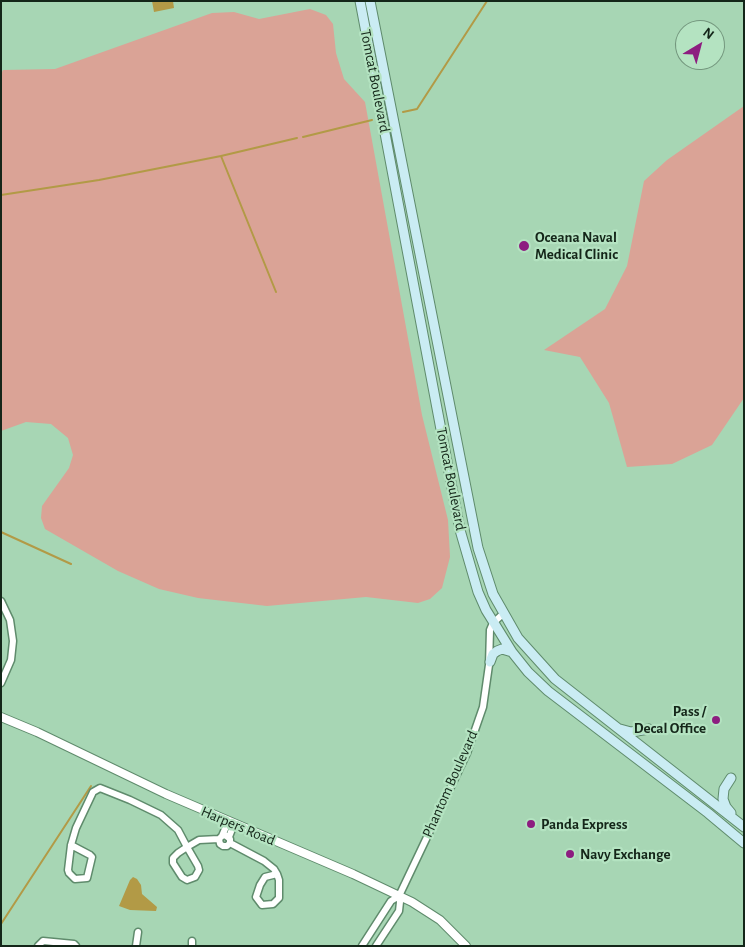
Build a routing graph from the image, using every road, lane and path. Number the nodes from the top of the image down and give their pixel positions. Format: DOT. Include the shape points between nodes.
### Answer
graph roads {
  1 [pos="360,1"];
  2 [pos="370,1"];
  3 [pos="1,601"];
  4 [pos="504,613"];
  5 [pos="493,623"];
  6 [pos="512,652"];
  7 [pos="490,662"];
  8 [pos="1,683"];
  9 [pos="1,717"];
  10 [pos="616,728"];
  11 [pos="649,729"];
  12 [pos="730,778"];
  13 [pos="231,823"];
  14 [pos="744,826"];
  15 [pos="225,839"];
  16 [pos="744,843"];
  17 [pos="71,845"];
  18 [pos="187,847"];
  19 [pos="277,874"];
  20 [pos="399,896"];
  21 [pos="138,932"];
  22 [pos="38,946"];
  23 [pos="76,946"];
  24 [pos="136,946"];
  25 [pos="362,946"];
  26 [pos="376,946"];
  27 [pos="466,946"];
  1 -- 5 [label="main road, Tomcat Boulevard" via="460,530 478,592"];
  2 -- 4 [label="main road, Tomcat Boulevard" via="478,548 493,594"];
  3 -- 8 [label="street" via="10,620 13,641 11,660"];
  4 -- 5 [label="street"];
  4 -- 10 [label="main road, Tomcat Boulevard" via="518,638 555,679"];
  5 -- 6 [label="main road, Tomcat Boulevard"];
  5 -- 7 [label="street, Phantom Boulevard"];
  6 -- 7 [label="main road" via="497,651"];
  6 -- 16 [label="main road, Tomcat Boulevard" via="548,691"];
  7 -- 20 [label="street, Phantom Boulevard" via="483,706 467,753"];
  9 -- 13 [label="street, Harpers Road"];
  10 -- 11 [label="main road" via="631,732"];
  10 -- 14 [label="main road, Tomcat Boulevard"];
  12 -- 14 [label="main road" via="723,799 726,807"];
  13 -- 15 [label="street"];
  13 -- 20 [label="street, Harpers Road"];
  15 -- 18 [label="street" via="205,838"];
  15 -- 19 [label="street" via="264,861"];
  17 -- 17 [label="street" via="92,857 87,878 75,879 69,873"];
  17 -- 18 [label="street" via="93,792 100,788 161,815 178,830"];
  18 -- 18 [label="street" via="199,870 195,877 187,880 172,863 173,858"];
  19 -- 19 [label="street" via="280,883 277,902 262,905 256,897 260,885 265,877"];
  20 -- 25 [label="street, Phantom Boulevard" via="392,901"];
  20 -- 26 [label="street, Phantom Boulevard" via="399,911"];
  20 -- 27 [label="street, Harpers Road" via="440,920"];
  21 -- 24 [label="street"];
  22 -- 23 [label="street" via="43,941"];
}
